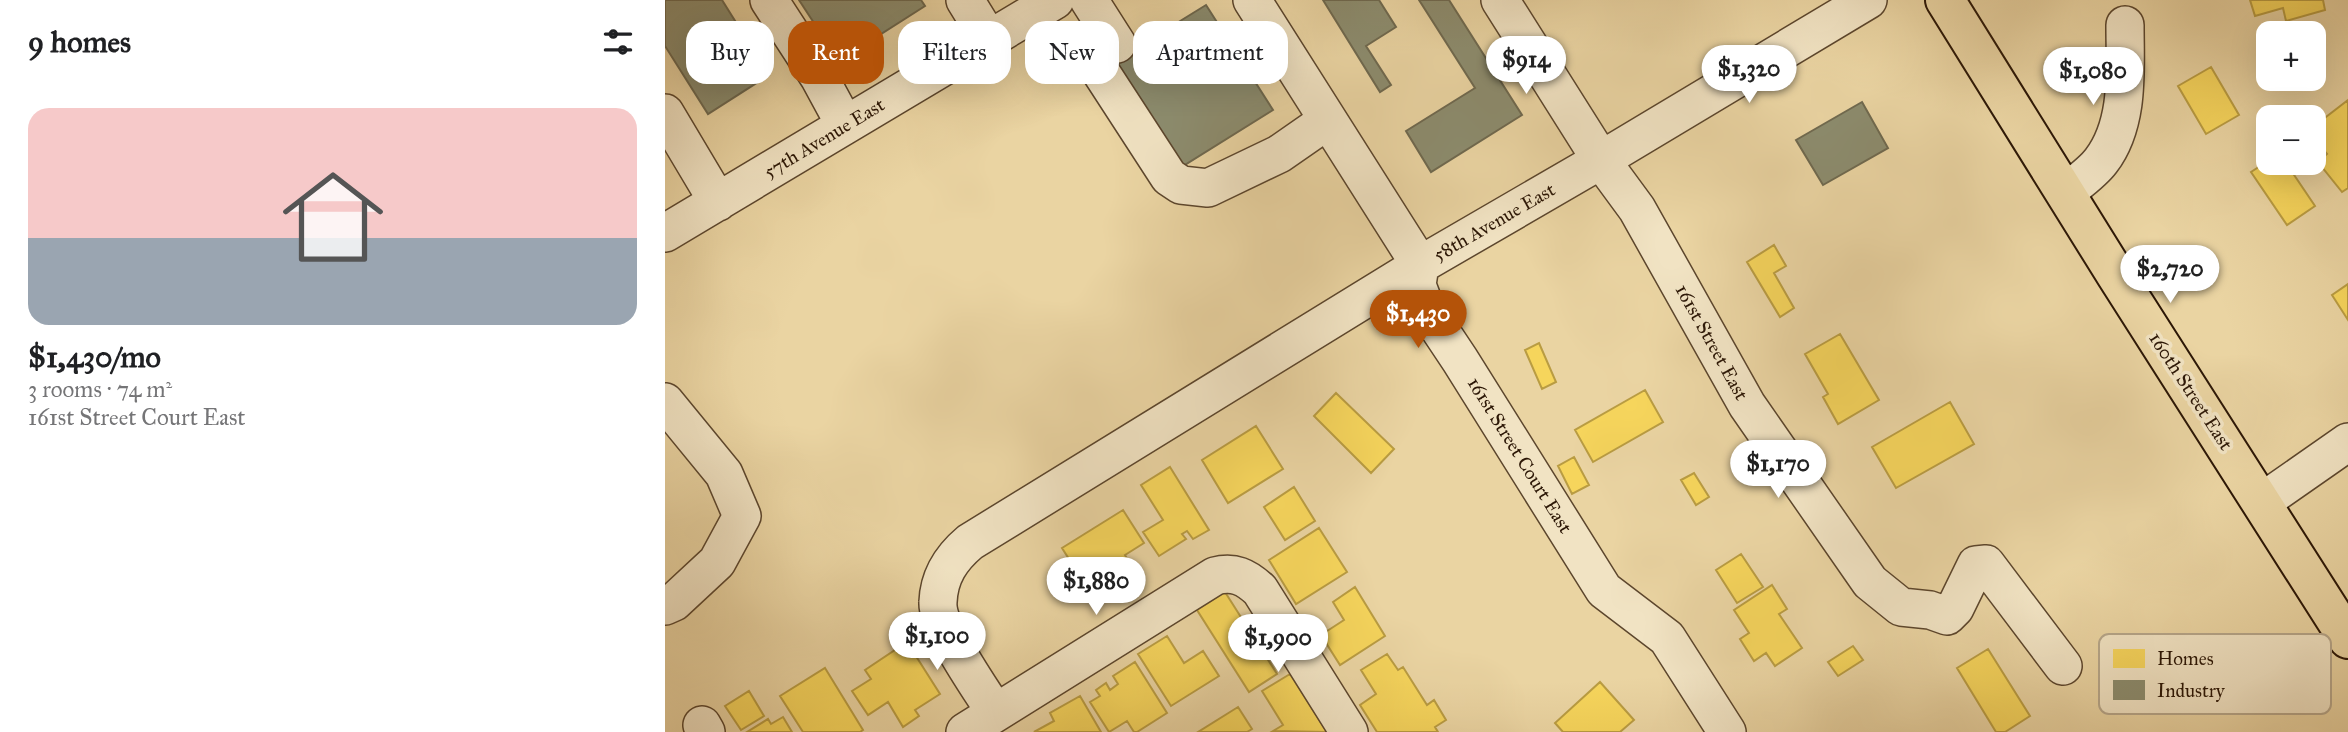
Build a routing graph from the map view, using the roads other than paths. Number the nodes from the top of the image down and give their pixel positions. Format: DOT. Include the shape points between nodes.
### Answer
graph roads {
  1 [pos="769,0"];
  2 [pos="965,0"];
  3 [pos="1055,0"];
  4 [pos="1089,0"];
  5 [pos="1252,0"];
  6 [pos="1500,0"];
  7 [pos="1868,0"];
  8 [pos="1945,0"];
  9 [pos="978,21"];
  10 [pos="2125,25"];
  11 [pos="1011,26"];
  12 [pos="914,84"];
  13 [pos="665,113"];
  14 [pos="1328,120"];
  15 [pos="845,125"];
  16 [pos="1601,160"];
  17 [pos="2066,193"];
  18 [pos="718,202"];
  19 [pos="665,233"];
  20 [pos="1420,265"];
  21 [pos="665,402"];
  22 [pos="2348,442"];
  23 [pos="2262,502"];
  24 [pos="665,606"];
  25 [pos="2348,639"];
  26 [pos="2063,666"];
  27 [pos="980,722"];
  28 [pos="1349,732"];
  29 [pos="1727,732"];
  1 -- 15 [label="street"];
  2 -- 9 [label="street"];
  3 -- 11 [label="street, 57th Avenue East"];
  4 -- 14 [label="street" via="1105,52 1169,177 1181,185 1208,188 1279,154"];
  5 -- 14 [label="street, 161st Street Court East"];
  6 -- 16 [label="street, 161st Street East"];
  7 -- 16 [label="street, 58th Avenue East"];
  8 -- 17 [label="main road, 160th Street East"];
  10 -- 17 [label="street" via="2120,127 2101,161"];
  12 -- 15 [label="street, 57th Avenue East"];
  13 -- 18 [label="street"];
  14 -- 20 [label="street, 161st Street Court East"];
  15 -- 18 [label="street, 57th Avenue East"];
  16 -- 20 [label="street, 58th Avenue East"];
  16 -- 26 [label="street, 161st Street East" via="1637,209 1747,405 1870,582 1901,607 1947,616 1976,565 1986,564"];
  17 -- 23 [label="main road, 160th Street East"];
  18 -- 19 [label="street, 57th Avenue East"];
  20 -- 27 [label="street, 58th Avenue East" via="970,542 951,559 937,604"];
  20 -- 29 [label="street, 161st Street Court East" via="1417,285 1426,309 1604,590 1667,638"];
  21 -- 24 [label="street" via="724,474 742,516 717,562"];
  22 -- 23 [label="street"];
  23 -- 25 [label="main road, 160th Street East"];
  27 -- 28 [label="street" via="1215,576 1229,573 1248,579 1260,590"];
}
